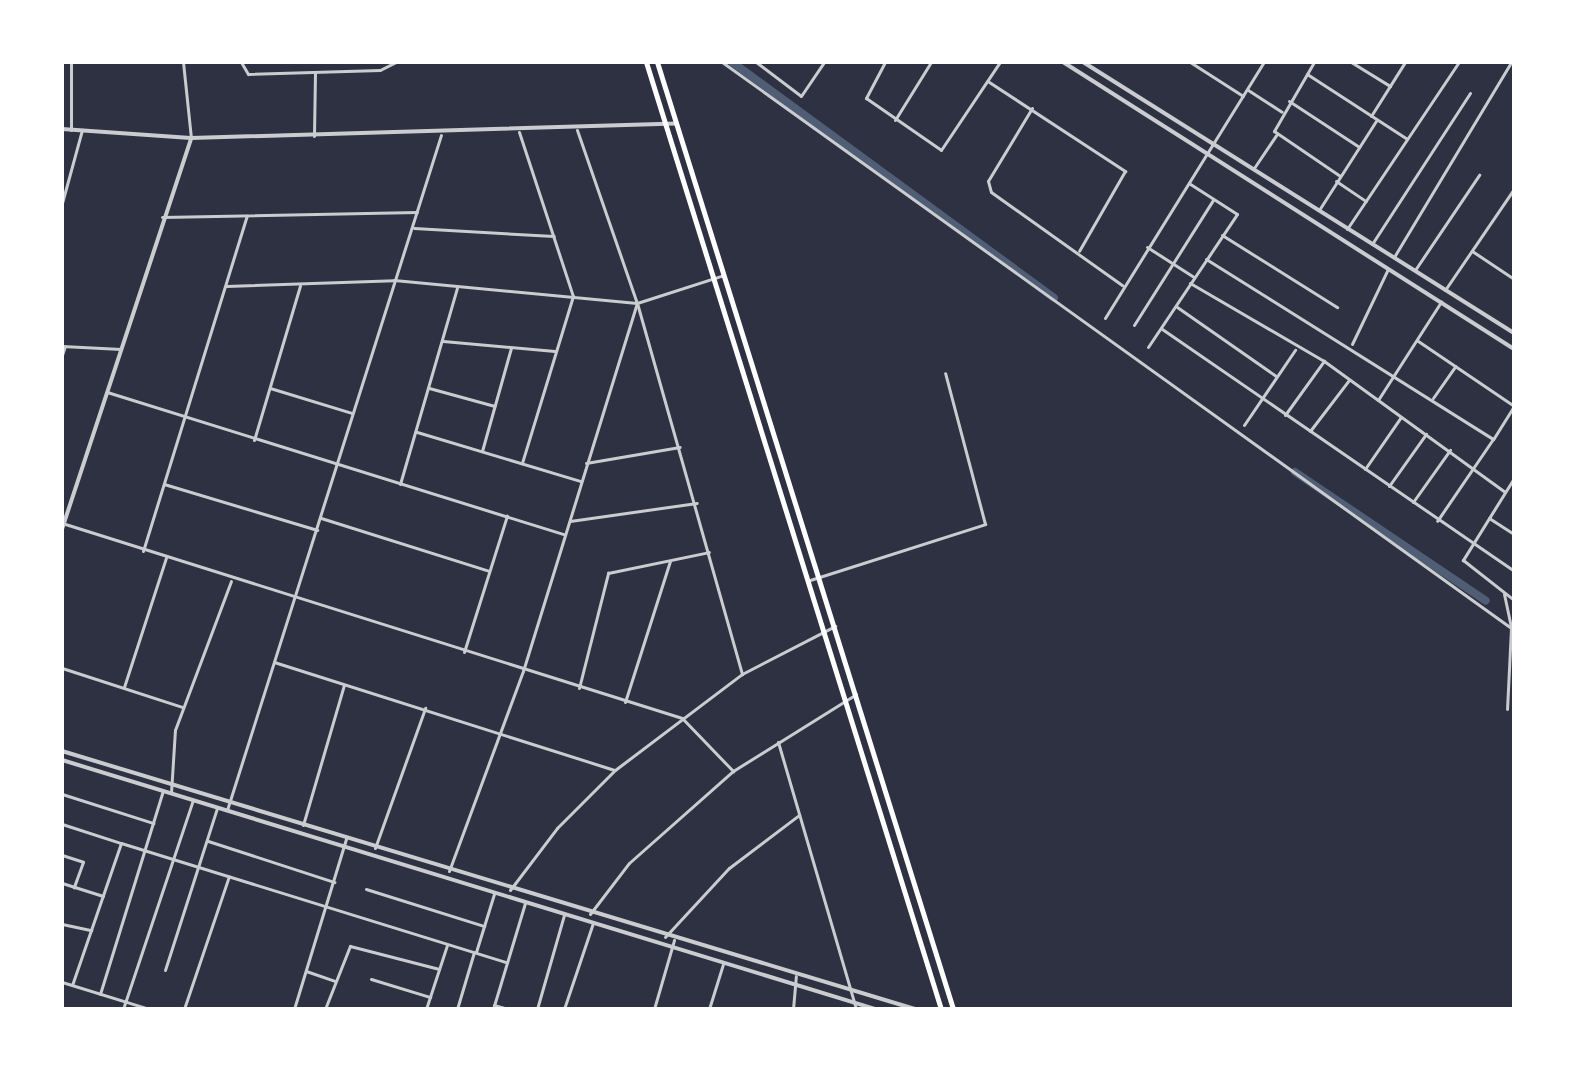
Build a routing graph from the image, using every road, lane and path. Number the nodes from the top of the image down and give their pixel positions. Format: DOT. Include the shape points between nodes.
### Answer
graph roads {
  1 [pos="71,62"];
  2 [pos="183,62"];
  3 [pos="241,62"];
  4 [pos="293,62"];
  5 [pos="347,62"];
  6 [pos="396,62"];
  7 [pos="646,62"];
  8 [pos="657,62"];
  9 [pos="722,62"];
  10 [pos="756,62"];
  11 [pos="816,62"];
  12 [pos="885,62"];
  13 [pos="931,62"];
  14 [pos="1000,62"];
  15 [pos="1063,62"];
  16 [pos="1083,62"];
  17 [pos="1190,62"];
  18 [pos="1207,62"];
  19 [pos="1264,62"];
  20 [pos="1314,62"];
  21 [pos="1351,62"];
  22 [pos="1405,62"];
  23 [pos="1459,62"];
  24 [pos="1511,62"];
  25 [pos="823,64"];
  26 [pos="1092,64"];
  27 [pos="348,70"];
  28 [pos="1202,70"];
  29 [pos="315,71"];
  30 [pos="294,72"];
  31 [pos="1307,74"];
  32 [pos="989,82"];
  33 [pos="1390,86"];
  34 [pos="1247,89"];
  35 [pos="1470,93"];
  36 [pos="1243,96"];
  37 [pos="1289,101"];
  38 [pos="1032,108"];
  39 [pos="1282,112"];
  40 [pos="1370,117"];
  41 [pos="894,121"];
  42 [pos="1376,121"];
  43 [pos="676,124"];
  44 [pos="666,125"];
  45 [pos="62,129"];
  46 [pos="71,130"];
  47 [pos="82,130"];
  48 [pos="577,130"];
  49 [pos="519,132"];
  50 [pos="441,135"];
  51 [pos="1276,135"];
  52 [pos="314,136"];
  53 [pos="191,138"];
  54 [pos="1407,139"];
  55 [pos="1214,144"];
  56 [pos="1359,147"];
  57 [pos="1208,154"];
  58 [pos="1254,169"];
  59 [pos="1479,175"];
  60 [pos="1340,176"];
  61 [pos="1336,181"];
  62 [pos="1189,183"];
  63 [pos="1514,189"];
  64 [pos="1213,200"];
  65 [pos="1366,201"];
  66 [pos="62,203"];
  67 [pos="1319,210"];
  68 [pos="417,212"];
  69 [pos="247,216"];
  70 [pos="162,217"];
  71 [pos="412,228"];
  72 [pos="1347,229"];
  73 [pos="1222,235"];
  74 [pos="554,236"];
  75 [pos="1372,244"];
  76 [pos="1147,247"];
  77 [pos="1472,251"];
  78 [pos="1078,252"];
  79 [pos="1394,257"];
  80 [pos="1206,259"];
  81 [pos="1173,264"];
  82 [pos="1388,269"];
  83 [pos="1415,270"];
  84 [pos="725,275"];
  85 [pos="1194,277"];
  86 [pos="716,278"];
  87 [pos="1514,279"];
  88 [pos="394,280"];
  89 [pos="1190,283"];
  90 [pos="301,285"];
  91 [pos="1122,285"];
  92 [pos="226,286"];
  93 [pos="457,288"];
  94 [pos="1445,290"];
  95 [pos="573,296"];
  96 [pos="1441,302"];
  97 [pos="637,303"];
  98 [pos="1176,306"];
  99 [pos="1337,307"];
  100 [pos="1105,318"];
  101 [pos="1134,325"];
  102 [pos="1162,329"];
  103 [pos="1514,333"];
  104 [pos="443,341"];
  105 [pos="1418,341"];
  106 [pos="1352,344"];
  107 [pos="63,346"];
  108 [pos="1148,347"];
  109 [pos="511,348"];
  110 [pos="121,349"];
  111 [pos="1514,349"];
  112 [pos="1295,350"];
  113 [pos="557,351"];
  114 [pos="62,355"];
  115 [pos="1324,361"];
  116 [pos="1455,366"];
  117 [pos="945,373"];
  118 [pos="1397,373"];
  119 [pos="1276,376"];
  120 [pos="1349,380"];
  121 [pos="270,388"];
  122 [pos="429,388"];
  123 [pos="107,392"];
  124 [pos="1260,398"];
  125 [pos="1433,398"];
  126 [pos="1377,401"];
  127 [pos="495,406"];
  128 [pos="352,413"];
  129 [pos="1285,415"];
  130 [pos="1401,417"];
  131 [pos="185,418"];
  132 [pos="1244,425"];
  133 [pos="417,432"];
  134 [pos="1309,433"];
  135 [pos="1426,434"];
  136 [pos="1493,439"];
  137 [pos="254,440"];
  138 [pos="680,447"];
  139 [pos="1450,450"];
  140 [pos="482,451"];
  141 [pos="522,463"];
  142 [pos="586,463"];
  143 [pos="338,465"];
  144 [pos="1474,466"];
  145 [pos="1365,469"];
  146 [pos="1514,478"];
  147 [pos="580,481"];
  148 [pos="164,484"];
  149 [pos="400,484"];
  150 [pos="1389,486"];
  151 [pos="1505,492"];
  152 [pos="1413,502"];
  153 [pos="697,503"];
  154 [pos="507,516"];
  155 [pos="320,518"];
  156 [pos="1489,518"];
  157 [pos="568,521"];
  158 [pos="1437,521"];
  159 [pos="62,525"];
  160 [pos="317,530"];
  161 [pos="564,534"];
  162 [pos="1514,534"];
  163 [pos="1472,545"];
  164 [pos="143,551"];
  165 [pos="709,552"];
  166 [pos="166,558"];
  167 [pos="671,560"];
  168 [pos="489,571"];
  169 [pos="1514,571"];
  170 [pos="821,577"];
  171 [pos="231,579"];
  172 [pos="810,580"];
  173 [pos="1504,593"];
  174 [pos="295,595"];
  175 [pos="1514,600"];
  176 [pos="835,626"];
  177 [pos="1512,629"];
  178 [pos="826,630"];
  179 [pos="464,652"];
  180 [pos="274,662"];
  181 [pos="62,668"];
  182 [pos="523,671"];
  183 [pos="742,674"];
  184 [pos="344,685"];
  185 [pos="124,687"];
  186 [pos="579,688"];
  187 [pos="856,694"];
  188 [pos="847,699"];
  189 [pos="625,702"];
  190 [pos="182,707"];
  191 [pos="425,708"];
  192 [pos="1507,709"];
  193 [pos="682,718"];
  194 [pos="503,731"];
  195 [pos="778,742"];
  196 [pos="62,751"];
  197 [pos="62,760"];
  198 [pos="615,770"];
  199 [pos="733,771"];
  200 [pos="173,785"];
  201 [pos="163,791"];
  202 [pos="171,793"];
  203 [pos="62,794"];
  204 [pos="193,800"];
  205 [pos="229,802"];
  206 [pos="217,808"];
  207 [pos="227,811"];
  208 [pos="799,815"];
  209 [pos="153,823"];
  210 [pos="62,824"];
  211 [pos="303,825"];
  212 [pos="346,839"];
  213 [pos="208,841"];
  214 [pos="121,843"];
  215 [pos="344,848"];
  216 [pos="375,848"];
  217 [pos="145,850"];
  218 [pos="62,855"];
  219 [pos="173,858"];
  220 [pos="201,867"];
  221 [pos="449,871"];
  222 [pos="229,876"];
  223 [pos="334,882"];
  224 [pos="62,883"];
  225 [pos="74,887"];
  226 [pos="366,889"];
  227 [pos="510,890"];
  228 [pos="520,893"];
  229 [pos="494,894"];
  230 [pos="103,896"];
  231 [pos="518,901"];
  232 [pos="525,903"];
  233 [pos="326,907"];
  234 [pos="590,914"];
  235 [pos="564,915"];
  236 [pos="593,923"];
  237 [pos="62,924"];
  238 [pos="484,926"];
  239 [pos="91,930"];
  240 [pos="665,937"];
  241 [pos="674,940"];
  242 [pos="447,945"];
  243 [pos="672,949"];
  244 [pos="475,953"];
  245 [pos="506,962"];
  246 [pos="723,964"];
  247 [pos="439,969"];
  248 [pos="165,970"];
  249 [pos="306,971"];
  250 [pos="796,976"];
  251 [pos="371,979"];
  252 [pos="335,981"];
  253 [pos="62,982"];
  254 [pos="72,985"];
  255 [pos="793,985"];
  256 [pos="852,989"];
  257 [pos="100,994"];
  258 [pos="430,997"];
  259 [pos="126,1002"];
  260 [pos="855,1006"];
  261 [pos="494,1007"];
  262 [pos="123,1009"];
  263 [pos="149,1009"];
  264 [pos="184,1009"];
  265 [pos="294,1009"];
  266 [pos="325,1009"];
  267 [pos="426,1009"];
  268 [pos="457,1009"];
  269 [pos="508,1009"];
  270 [pos="537,1009"];
  271 [pos="564,1009"];
  272 [pos="654,1009"];
  273 [pos="709,1009"];
  274 [pos="793,1009"];
  275 [pos="875,1009"];
  276 [pos="915,1009"];
  277 [pos="941,1009"];
  278 [pos="953,1009"];
  1 -- 46 [label="street"];
  2 -- 53 [label="street"];
  3 -- 30 [label="street" via="248,74"];
  4 -- 30 [label="street"];
  5 -- 27 [label="street"];
  6 -- 27 [label="street"];
  7 -- 44 [label="main road"];
  8 -- 43 [label="main road"];
  9 -- 177 [label="street"];
  10 -- 25 [label="street" via="801,96"];
  11 -- 25 [label="street"];
  12 -- 41 [label="street" via="865,96"];
  13 -- 41 [label="street"];
  14 -- 32 [label="street"];
  15 -- 57 [label="street"];
  16 -- 26 [label="street"];
  17 -- 28 [label="street"];
  18 -- 28 [label="street"];
  19 -- 34 [label="street"];
  20 -- 31 [label="street"];
  21 -- 33 [label="street"];
  22 -- 33 [label="street"];
  23 -- 54 [label="street"];
  24 -- 79 [label="street"];
  26 -- 55 [label="street"];
  27 -- 29 [label="street"];
  28 -- 36 [label="street"];
  29 -- 30 [label="street"];
  29 -- 52 [label="street"];
  31 -- 37 [label="street"];
  31 -- 40 [label="street"];
  32 -- 38 [label="street"];
  32 -- 41 [label="street" via="941,150"];
  33 -- 40 [label="street"];
  34 -- 36 [label="street"];
  34 -- 39 [label="street"];
  35 -- 75 [label="street"];
  36 -- 55 [label="street"];
  37 -- 39 [label="street"];
  37 -- 56 [label="street"];
  38 -- 78 [label="street" via="988,186"];
  38 -- 78 [label="street" via="1125,171"];
  39 -- 51 [label="street"];
  40 -- 42 [label="street"];
  42 -- 54 [label="street"];
  42 -- 56 [label="street"];
  43 -- 44 [label="street"];
  43 -- 84 [label="main road"];
  44 -- 48 [label="street"];
  44 -- 86 [label="main road"];
  45 -- 46 [label="street"];
  46 -- 47 [label="street"];
  47 -- 53 [label="street"];
  47 -- 66 [label="street"];
  48 -- 49 [label="street"];
  48 -- 97 [label="street"];
  49 -- 50 [label="street"];
  49 -- 74 [label="street"];
  50 -- 52 [label="street"];
  50 -- 68 [label="street"];
  51 -- 58 [label="street"];
  51 -- 60 [label="street"];
  52 -- 53 [label="street"];
  53 -- 70 [label="street"];
  54 -- 65 [label="street"];
  55 -- 57 [label="street"];
  55 -- 58 [label="street"];
  56 -- 60 [label="street"];
  57 -- 62 [label="street"];
  57 -- 82 [label="street"];
  58 -- 67 [label="street"];
  59 -- 83 [label="street"];
  60 -- 61 [label="street"];
  61 -- 65 [label="street"];
  61 -- 67 [label="street"];
  62 -- 64 [label="street"];
  62 -- 76 [label="street"];
  63 -- 77 [label="street"];
  64 -- 73 [label="street" via="1237,214"];
  64 -- 81 [label="street"];
  65 -- 72 [label="street"];
  67 -- 72 [label="street"];
  68 -- 69 [label="street"];
  68 -- 71 [label="street"];
  69 -- 70 [label="street"];
  69 -- 92 [label="street"];
  70 -- 110 [label="street"];
  71 -- 74 [label="street"];
  71 -- 88 [label="street"];
  72 -- 75 [label="street"];
  73 -- 80 [label="street"];
  73 -- 99 [label="street"];
  74 -- 95 [label="street"];
  75 -- 79 [label="street"];
  76 -- 81 [label="street"];
  76 -- 91 [label="street"];
  77 -- 87 [label="street"];
  77 -- 94 [label="street"];
  78 -- 91 [label="street"];
  79 -- 83 [label="street"];
  80 -- 85 [label="street"];
  80 -- 106 [label="street"];
  81 -- 85 [label="street"];
  81 -- 101 [label="street"];
  82 -- 96 [label="street"];
  82 -- 106 [label="street"];
  83 -- 94 [label="street"];
  84 -- 86 [label="street"];
  84 -- 170 [label="main road"];
  85 -- 89 [label="street"];
  86 -- 97 [label="street"];
  86 -- 172 [label="main road"];
  88 -- 90 [label="street"];
  88 -- 93 [label="street"];
  88 -- 128 [label="street"];
  89 -- 98 [label="street"];
  89 -- 112 [label="street"];
  90 -- 92 [label="street"];
  90 -- 121 [label="street"];
  91 -- 100 [label="street"];
  92 -- 131 [label="street"];
  93 -- 95 [label="street"];
  93 -- 104 [label="street"];
  94 -- 103 [label="street"];
  95 -- 97 [label="street"];
  95 -- 113 [label="street"];
  96 -- 105 [label="street"];
  96 -- 111 [label="street"];
  97 -- 138 [label="street"];
  97 -- 142 [label="street"];
  98 -- 102 [label="street"];
  98 -- 119 [label="street"];
  102 -- 108 [label="street"];
  102 -- 124 [label="street"];
  104 -- 109 [label="street"];
  104 -- 122 [label="street"];
  105 -- 116 [label="street"];
  105 -- 118 [label="street"];
  106 -- 118 [label="street"];
  107 -- 110 [label="street"];
  107 -- 114 [label="street"];
  109 -- 113 [label="street"];
  109 -- 127 [label="street"];
  110 -- 123 [label="street"];
  112 -- 115 [label="street"];
  112 -- 119 [label="street"];
  113 -- 141 [label="street"];
  115 -- 120 [label="street"];
  115 -- 129 [label="street"];
  116 -- 125 [label="street"];
  116 -- 136 [label="street" via="1514,406"];
  117 -- 170 [label="street" via="987,520"];
  118 -- 125 [label="street"];
  118 -- 126 [label="street"];
  119 -- 124 [label="street"];
  120 -- 126 [label="street"];
  120 -- 134 [label="street"];
  121 -- 128 [label="street"];
  121 -- 137 [label="street"];
  122 -- 127 [label="street"];
  122 -- 133 [label="street"];
  123 -- 131 [label="street"];
  123 -- 159 [label="street"];
  124 -- 129 [label="street"];
  124 -- 132 [label="street"];
  125 -- 136 [label="street"];
  126 -- 130 [label="street"];
  127 -- 140 [label="street"];
  128 -- 143 [label="street"];
  129 -- 134 [label="street"];
  130 -- 135 [label="street"];
  130 -- 145 [label="street"];
  131 -- 137 [label="street"];
  131 -- 148 [label="street"];
  133 -- 140 [label="street"];
  133 -- 149 [label="street"];
  134 -- 145 [label="street"];
  135 -- 139 [label="street"];
  135 -- 150 [label="street"];
  136 -- 144 [label="street"];
  137 -- 143 [label="street"];
  138 -- 142 [label="street"];
  138 -- 153 [label="street"];
  139 -- 144 [label="street"];
  139 -- 152 [label="street"];
  140 -- 141 [label="street"];
  141 -- 147 [label="street"];
  142 -- 147 [label="street"];
  143 -- 149 [label="street"];
  143 -- 155 [label="street"];
  144 -- 151 [label="street"];
  144 -- 158 [label="street"];
  145 -- 150 [label="street"];
  146 -- 151 [label="street"];
  147 -- 157 [label="street"];
  148 -- 160 [label="street"];
  148 -- 164 [label="street"];
  149 -- 154 [label="street"];
  150 -- 152 [label="street"];
  151 -- 156 [label="street"];
  152 -- 158 [label="street"];
  153 -- 157 [label="street"];
  153 -- 165 [label="street"];
  154 -- 161 [label="street"];
  154 -- 168 [label="street"];
  155 -- 160 [label="street"];
  155 -- 168 [label="street"];
  156 -- 162 [label="street"];
  156 -- 163 [label="street"];
  157 -- 161 [label="street"];
  158 -- 163 [label="street"];
  159 -- 164 [label="street"];
  160 -- 174 [label="street"];
  161 -- 182 [label="street"];
  163 -- 169 [label="street"];
  163 -- 173 [label="street" via="1465,567"];
  164 -- 166 [label="street"];
  165 -- 167 [label="street"];
  165 -- 183 [label="street"];
  166 -- 171 [label="street"];
  166 -- 185 [label="street"];
  167 -- 186 [label="street" via="608,573"];
  167 -- 189 [label="street"];
  168 -- 179 [label="street"];
  170 -- 172 [label="street"];
  170 -- 176 [label="main road"];
  171 -- 174 [label="street"];
  171 -- 190 [label="street"];
  172 -- 178 [label="main road"];
  173 -- 175 [label="street"];
  173 -- 177 [label="street"];
  174 -- 179 [label="street"];
  174 -- 180 [label="street"];
  176 -- 178 [label="street"];
  176 -- 187 [label="main road"];
  177 -- 192 [label="street"];
  178 -- 183 [label="street"];
  178 -- 188 [label="main road"];
  179 -- 182 [label="street"];
  180 -- 184 [label="street"];
  180 -- 205 [label="street"];
  181 -- 185 [label="street"];
  182 -- 186 [label="street"];
  182 -- 194 [label="street"];
  183 -- 193 [label="street"];
  184 -- 191 [label="street"];
  184 -- 211 [label="street"];
  185 -- 190 [label="street"];
  186 -- 189 [label="street"];
  187 -- 188 [label="street"];
  187 -- 278 [label="main road"];
  188 -- 195 [label="street"];
  188 -- 277 [label="main road"];
  189 -- 193 [label="street"];
  190 -- 200 [label="street" via="171,752"];
  191 -- 194 [label="street"];
  191 -- 216 [label="street"];
  193 -- 198 [label="street"];
  193 -- 199 [label="street"];
  194 -- 198 [label="street"];
  194 -- 221 [label="street"];
  195 -- 199 [label="street"];
  195 -- 208 [label="street"];
  196 -- 200 [label="street"];
  197 -- 201 [label="street"];
  198 -- 227 [label="street" via="557,828"];
  199 -- 234 [label="street" via="629,863"];
  200 -- 202 [label="street"];
  200 -- 205 [label="street"];
  201 -- 202 [label="street"];
  201 -- 209 [label="street"];
  202 -- 204 [label="street"];
  203 -- 209 [label="street"];
  204 -- 206 [label="street"];
  204 -- 219 [label="street"];
  205 -- 207 [label="street"];
  205 -- 211 [label="street"];
  206 -- 207 [label="street"];
  206 -- 213 [label="street"];
  207 -- 215 [label="street"];
  208 -- 240 [label="street" via="729,868"];
  208 -- 256 [label="street"];
  209 -- 217 [label="street"];
  210 -- 214 [label="street"];
  211 -- 212 [label="street"];
  212 -- 215 [label="street"];
  212 -- 216 [label="street"];
  213 -- 220 [label="street"];
  213 -- 223 [label="street"];
  214 -- 217 [label="street"];
  214 -- 230 [label="street"];
  215 -- 223 [label="street"];
  215 -- 229 [label="street"];
  216 -- 221 [label="street"];
  217 -- 219 [label="street"];
  217 -- 257 [label="street"];
  218 -- 225 [label="street" via="83,862"];
  219 -- 220 [label="street"];
  219 -- 259 [label="street"];
  220 -- 222 [label="street"];
  220 -- 248 [label="street"];
  221 -- 227 [label="street"];
  222 -- 233 [label="street"];
  222 -- 264 [label="street"];
  223 -- 233 [label="street"];
  224 -- 225 [label="street"];
  225 -- 230 [label="street"];
  226 -- 238 [label="street"];
  227 -- 228 [label="street"];
  228 -- 231 [label="street"];
  228 -- 234 [label="street"];
  229 -- 231 [label="street"];
  229 -- 238 [label="street"];
  230 -- 239 [label="street"];
  231 -- 232 [label="street"];
  232 -- 235 [label="street"];
  232 -- 245 [label="street"];
  233 -- 242 [label="street"];
  233 -- 249 [label="street"];
  234 -- 240 [label="street"];
  235 -- 236 [label="street"];
  235 -- 270 [label="street"];
  236 -- 243 [label="street"];
  236 -- 271 [label="street"];
  237 -- 239 [label="street"];
  238 -- 244 [label="street"];
  239 -- 254 [label="street"];
  240 -- 241 [label="street"];
  241 -- 243 [label="street"];
  241 -- 250 [label="street"];
  242 -- 244 [label="street"];
  242 -- 247 [label="street"];
  243 -- 246 [label="street"];
  243 -- 272 [label="street"];
  244 -- 245 [label="street"];
  244 -- 268 [label="street"];
  245 -- 261 [label="street"];
  246 -- 255 [label="street"];
  246 -- 273 [label="street"];
  247 -- 252 [label="street" via="353,945"];
  247 -- 258 [label="street"];
  249 -- 252 [label="street"];
  249 -- 265 [label="street"];
  250 -- 255 [label="street"];
  250 -- 256 [label="street"];
  251 -- 258 [label="street"];
  252 -- 266 [label="street"];
  253 -- 254 [label="street"];
  254 -- 257 [label="street"];
  255 -- 260 [label="street"];
  255 -- 274 [label="street"];
  256 -- 260 [label="street"];
  256 -- 276 [label="street"];
  257 -- 259 [label="street"];
  258 -- 267 [label="street"];
  259 -- 262 [label="street"];
  259 -- 263 [label="street"];
  260 -- 275 [label="street"];
  261 -- 269 [label="street"];
}
